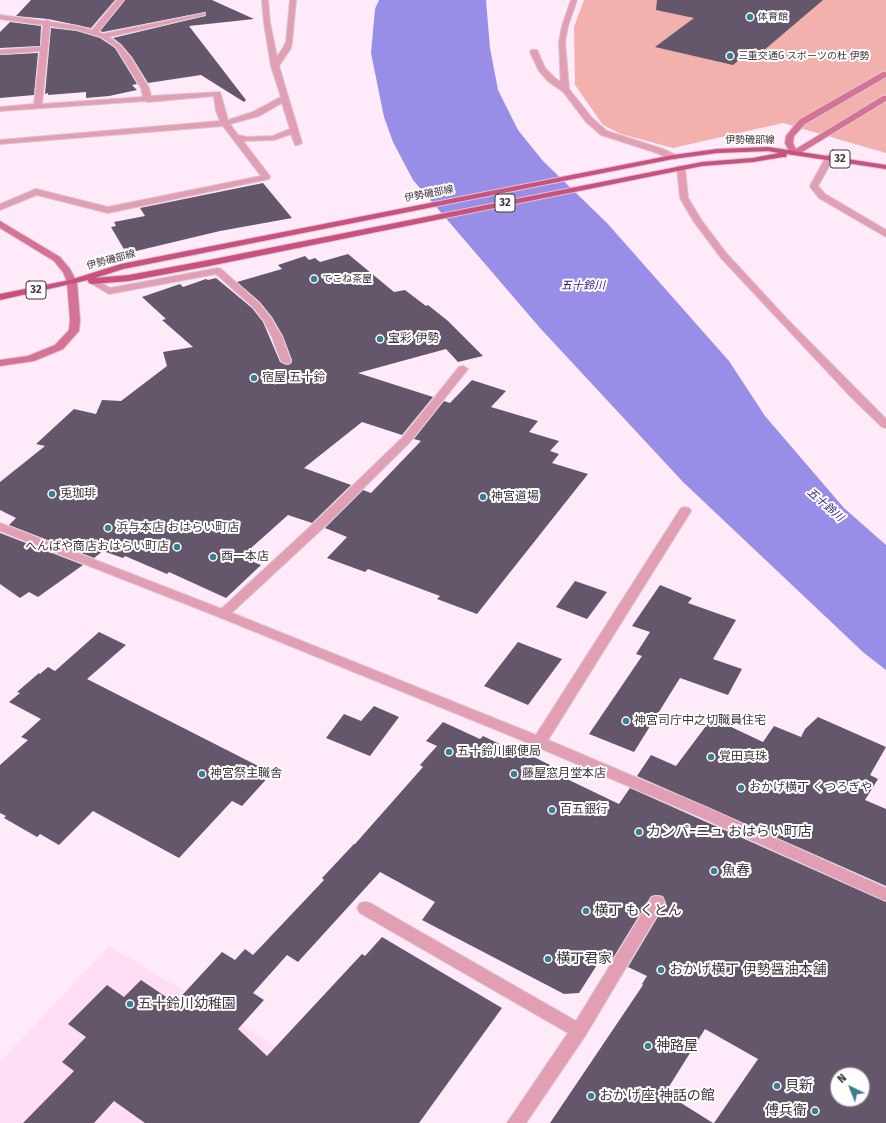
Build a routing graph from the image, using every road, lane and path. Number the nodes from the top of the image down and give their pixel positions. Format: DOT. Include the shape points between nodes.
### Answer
graph roads {
  1 [pos="121,0"];
  2 [pos="265,0"];
  3 [pos="294,0"];
  4 [pos="574,0"];
  5 [pos="203,14"];
  6 [pos="0,17"];
  7 [pos="47,22"];
  8 [pos="94,32"];
  9 [pos="103,36"];
  10 [pos="43,49"];
  11 [pos="0,52"];
  12 [pos="534,52"];
  13 [pos="275,66"];
  14 [pos="886,74"];
  15 [pos="565,89"];
  16 [pos="285,98"];
  17 [pos="886,98"];
  18 [pos="148,100"];
  19 [pos="38,107"];
  20 [pos="0,109"];
  21 [pos="226,123"];
  22 [pos="294,130"];
  23 [pos="236,137"];
  24 [pos="0,142"];
  25 [pos="298,142"];
  26 [pos="794,153"];
  27 [pos="673,157"];
  28 [pos="830,157"];
  29 [pos="886,167"];
  30 [pos="681,168"];
  31 [pos="0,207"];
  32 [pos="0,224"];
  33 [pos="886,234"];
  34 [pos="92,281"];
  35 [pos="72,282"];
  36 [pos="0,297"];
  37 [pos="286,361"];
  38 [pos="0,364"];
  39 [pos="463,369"];
  40 [pos="886,425"];
  41 [pos="685,511"];
  42 [pos="2,529"];
  43 [pos="223,614"];
  44 [pos="539,742"];
  45 [pos="886,895"];
  46 [pos="656,902"];
  47 [pos="365,908"];
  48 [pos="579,1031"];
  49 [pos="516,1123"];
  1 -- 8 [label="street"];
  2 -- 13 [label="street"];
  3 -- 13 [label="street" via="287,48"];
  4 -- 15 [label="street" via="562,42"];
  5 -- 9 [label="street"];
  6 -- 7 [label="street"];
  7 -- 8 [label="street"];
  7 -- 10 [label="street"];
  8 -- 9 [label="street"];
  9 -- 18 [label="street" via="118,46 128,60 145,88"];
  10 -- 11 [label="street"];
  10 -- 19 [label="street"];
  12 -- 15 [label="street" via="542,69"];
  13 -- 16 [label="street"];
  14 -- 26 [label="street" via="802,122 790,136 789,143"];
  15 -- 27 [label="street" via="589,120 604,133"];
  16 -- 21 [label="street" via="256,114"];
  16 -- 22 [label="street"];
  17 -- 26 [label="street"];
  18 -- 19 [label="street"];
  18 -- 21 [label="street" via="217,94 220,111"];
  19 -- 20 [label="street"];
  21 -- 23 [label="street"];
  21 -- 24 [label="street"];
  22 -- 23 [label="street" via="274,138 246,140"];
  22 -- 25 [label="street"];
  23 -- 31 [label="street" via="266,178 108,210 36,192"];
  26 -- 27 [label="main road, 伊勢磯部線 / 32" via="768,149 717,151"];
  26 -- 28 [label="main road, 伊勢磯部線 / 32"];
  26 -- 30 [label="main road, 伊勢磯部線 / 32"];
  27 -- 35 [label="main road, 伊勢磯部線 / 32" via="121,267"];
  28 -- 29 [label="main road, 伊勢磯部線 / 32"];
  28 -- 33 [label="street" via="814,186 822,196"];
  30 -- 34 [label="main road, 伊勢磯部線 / 32" via="130,278"];
  30 -- 40 [label="street" via="684,198 698,222 724,256 855,396"];
  32 -- 35 [label="street" via="57,259"];
  34 -- 35 [label="main road, 伊勢磯部線 / 32"];
  34 -- 37 [label="street" via="109,292 218,270 256,305 268,320"];
  35 -- 36 [label="main road, 伊勢磯部線 / 32"];
  35 -- 38 [label="street" via="76,320 74,331 67,340 45,354"];
  39 -- 43 [label="street" via="406,440"];
  41 -- 44 [label="street"];
  42 -- 43 [label="street"];
  43 -- 44 [label="street"];
  44 -- 45 [label="street" via="703,812"];
  46 -- 48 [label="street"];
  47 -- 48 [label="street"];
  48 -- 49 [label="street"];
}
